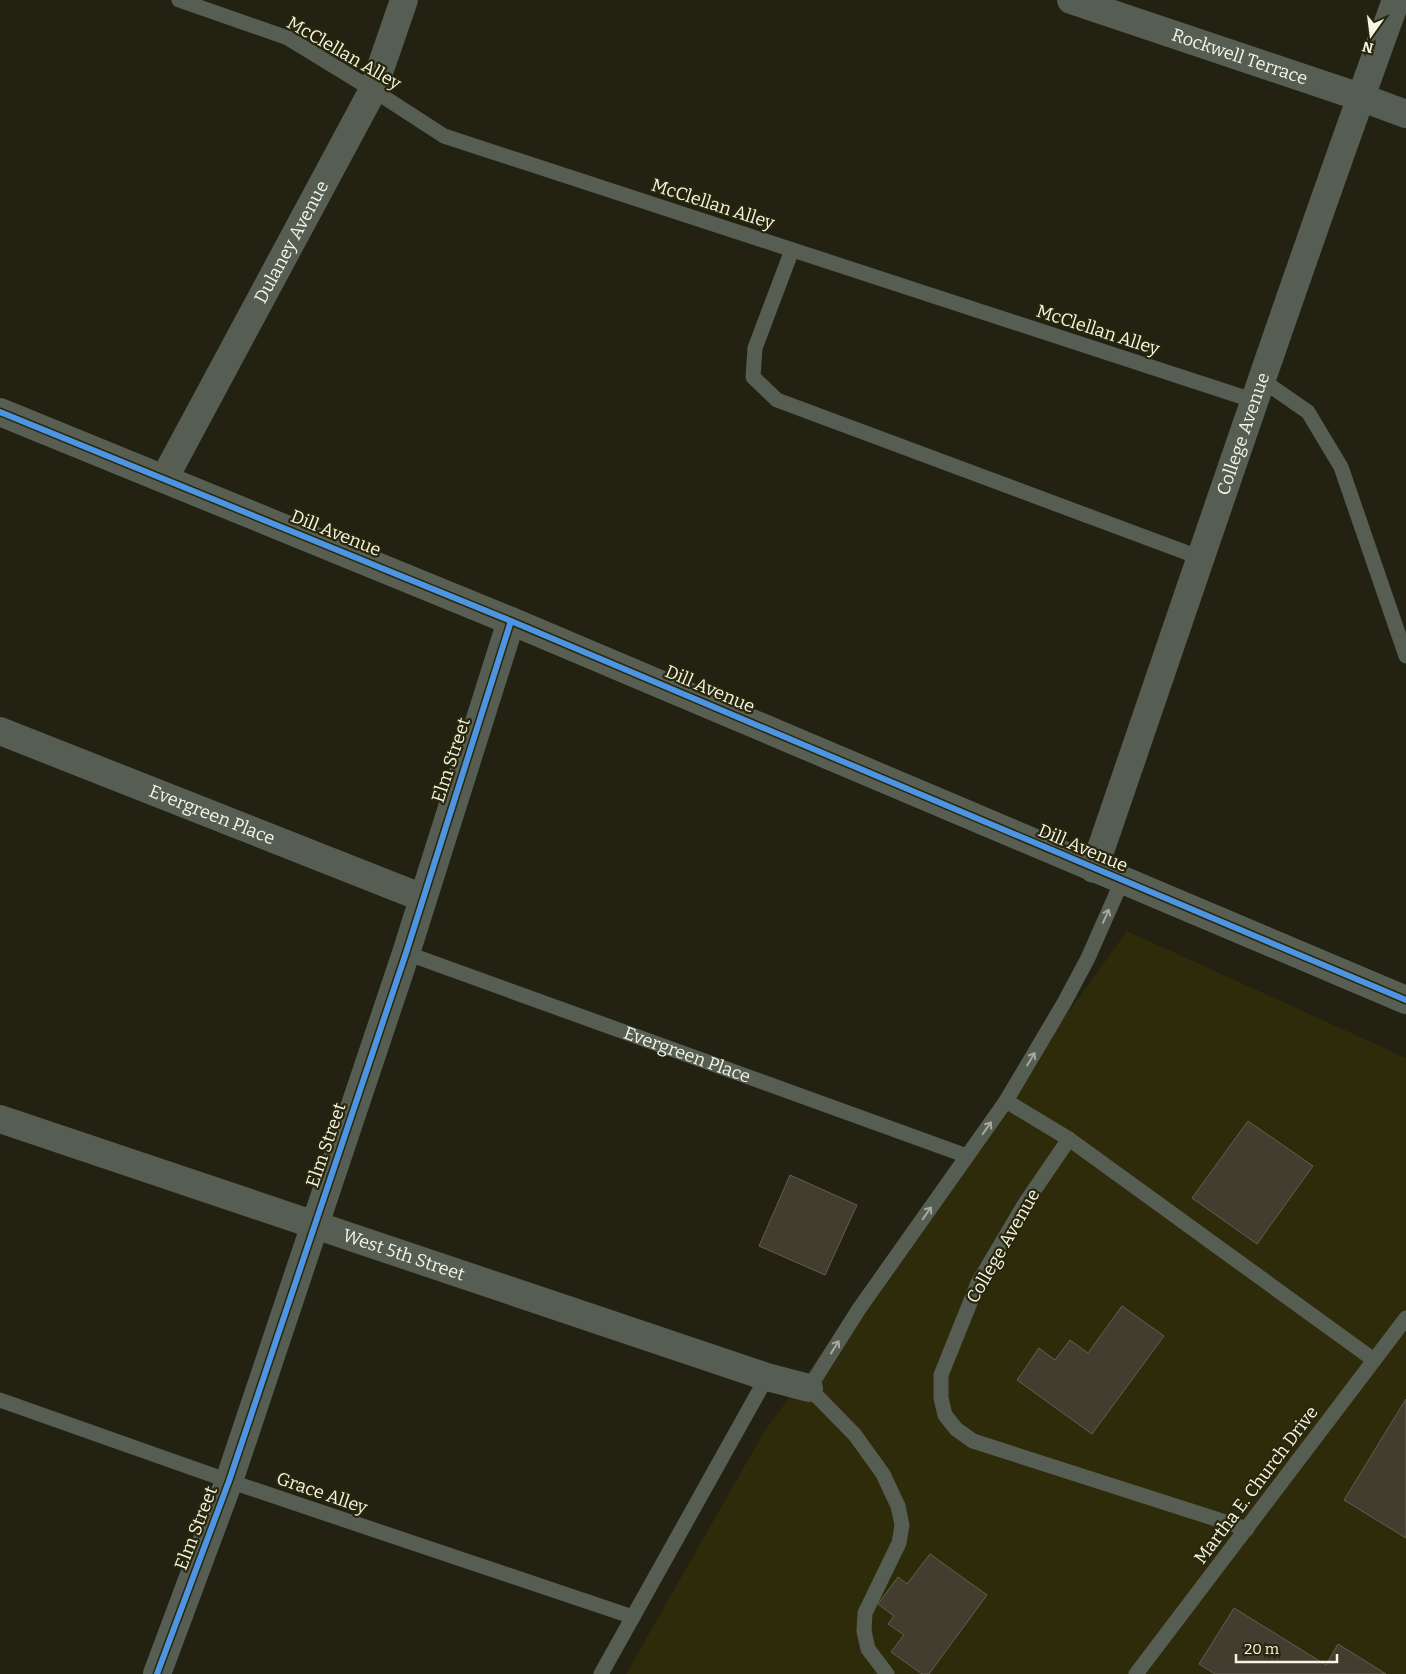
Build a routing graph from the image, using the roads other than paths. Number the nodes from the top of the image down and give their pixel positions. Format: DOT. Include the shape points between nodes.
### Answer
graph roads {
  1 [pos="179,0"];
  2 [pos="404,0"];
  3 [pos="1071,0"];
  4 [pos="1396,0"];
  5 [pos="373,90"];
  6 [pos="1360,97"];
  7 [pos="1406,114"];
  8 [pos="792,250"];
  9 [pos="1258,390"];
  10 [pos="0,412"];
  11 [pos="164,479"];
  12 [pos="1201,558"];
  13 [pos="511,621"];
  14 [pos="1406,656"];
  15 [pos="0,731"];
  16 [pos="1094,869"];
  17 [pos="1122,880"];
  18 [pos="423,898"];
  19 [pos="406,953"];
  20 [pos="1406,1000"];
  21 [pos="1006,1101"];
  22 [pos="0,1119"];
  23 [pos="1069,1139"];
  24 [pos="967,1156"];
  25 [pos="314,1225"];
  26 [pos="1406,1318"];
  27 [pos="1374,1360"];
  28 [pos="767,1377"];
  29 [pos="809,1388"];
  30 [pos="0,1400"];
  31 [pos="229,1481"];
  32 [pos="1247,1529"];
  33 [pos="633,1617"];
  34 [pos="157,1674"];
  35 [pos="601,1674"];
  36 [pos="887,1674"];
  37 [pos="1136,1674"];
  1 -- 5 [label="lane, McClellan Alley" via="288,38"];
  2 -- 5 [label="street, Dulaney Avenue"];
  3 -- 6 [label="street, Rockwell Terrace"];
  4 -- 6 [label="street, College Avenue"];
  5 -- 8 [label="lane, McClellan Alley" via="444,136"];
  5 -- 11 [label="street, Dulaney Avenue"];
  6 -- 7 [label="street, Rockwell Terrace"];
  6 -- 9 [label="street, College Avenue"];
  8 -- 9 [label="lane, McClellan Alley"];
  8 -- 12 [label="lane" via="755,348 753,377 777,400"];
  9 -- 12 [label="street, College Avenue"];
  9 -- 14 [label="lane, McClellan Alley" via="1308,412 1341,468"];
  10 -- 11 [label="main road, Dill Avenue"];
  11 -- 13 [label="main road, Dill Avenue"];
  12 -- 16 [label="street, College Avenue"];
  13 -- 16 [label="main road, Dill Avenue"];
  13 -- 18 [label="street, Elm Street"];
  15 -- 18 [label="street, Evergreen Place"];
  16 -- 17 [label="main road, Dill Avenue"];
  17 -- 20 [label="main road, Dill Avenue"];
  21 -- 17 [label="lane, one-way" via="1088,958"];
  18 -- 19 [label="street, Elm Street"];
  19 -- 24 [label="lane, Evergreen Place"];
  19 -- 25 [label="street, Elm Street"];
  21 -- 23 [label="lane"];
  24 -- 21 [label="lane, one-way"];
  22 -- 25 [label="street, West 5th Street"];
  23 -- 27 [label="lane"];
  23 -- 32 [label="lane, College Avenue" via="1024,1205 978,1283 941,1375 941,1398 946,1416 956,1429 973,1441"];
  29 -- 24 [label="lane, one-way" via="859,1308"];
  25 -- 28 [label="street, West 5th Street"];
  25 -- 31 [label="street, Elm Street"];
  26 -- 27 [label="lane, Martha E. Church Drive"];
  27 -- 32 [label="lane, Martha E. Church Drive"];
  28 -- 29 [label="street, West 5th Street"];
  28 -- 33 [label="lane"];
  29 -- 36 [label="lane" via="855,1436 883,1474 898,1506 902,1525 898,1543 864,1613 868,1649"];
  30 -- 31 [label="lane, Grace Alley"];
  31 -- 33 [label="lane, Grace Alley"];
  31 -- 34 [label="street, Elm Street"];
  32 -- 37 [label="lane, Martha E. Church Drive"];
  33 -- 35 [label="lane"];
}
